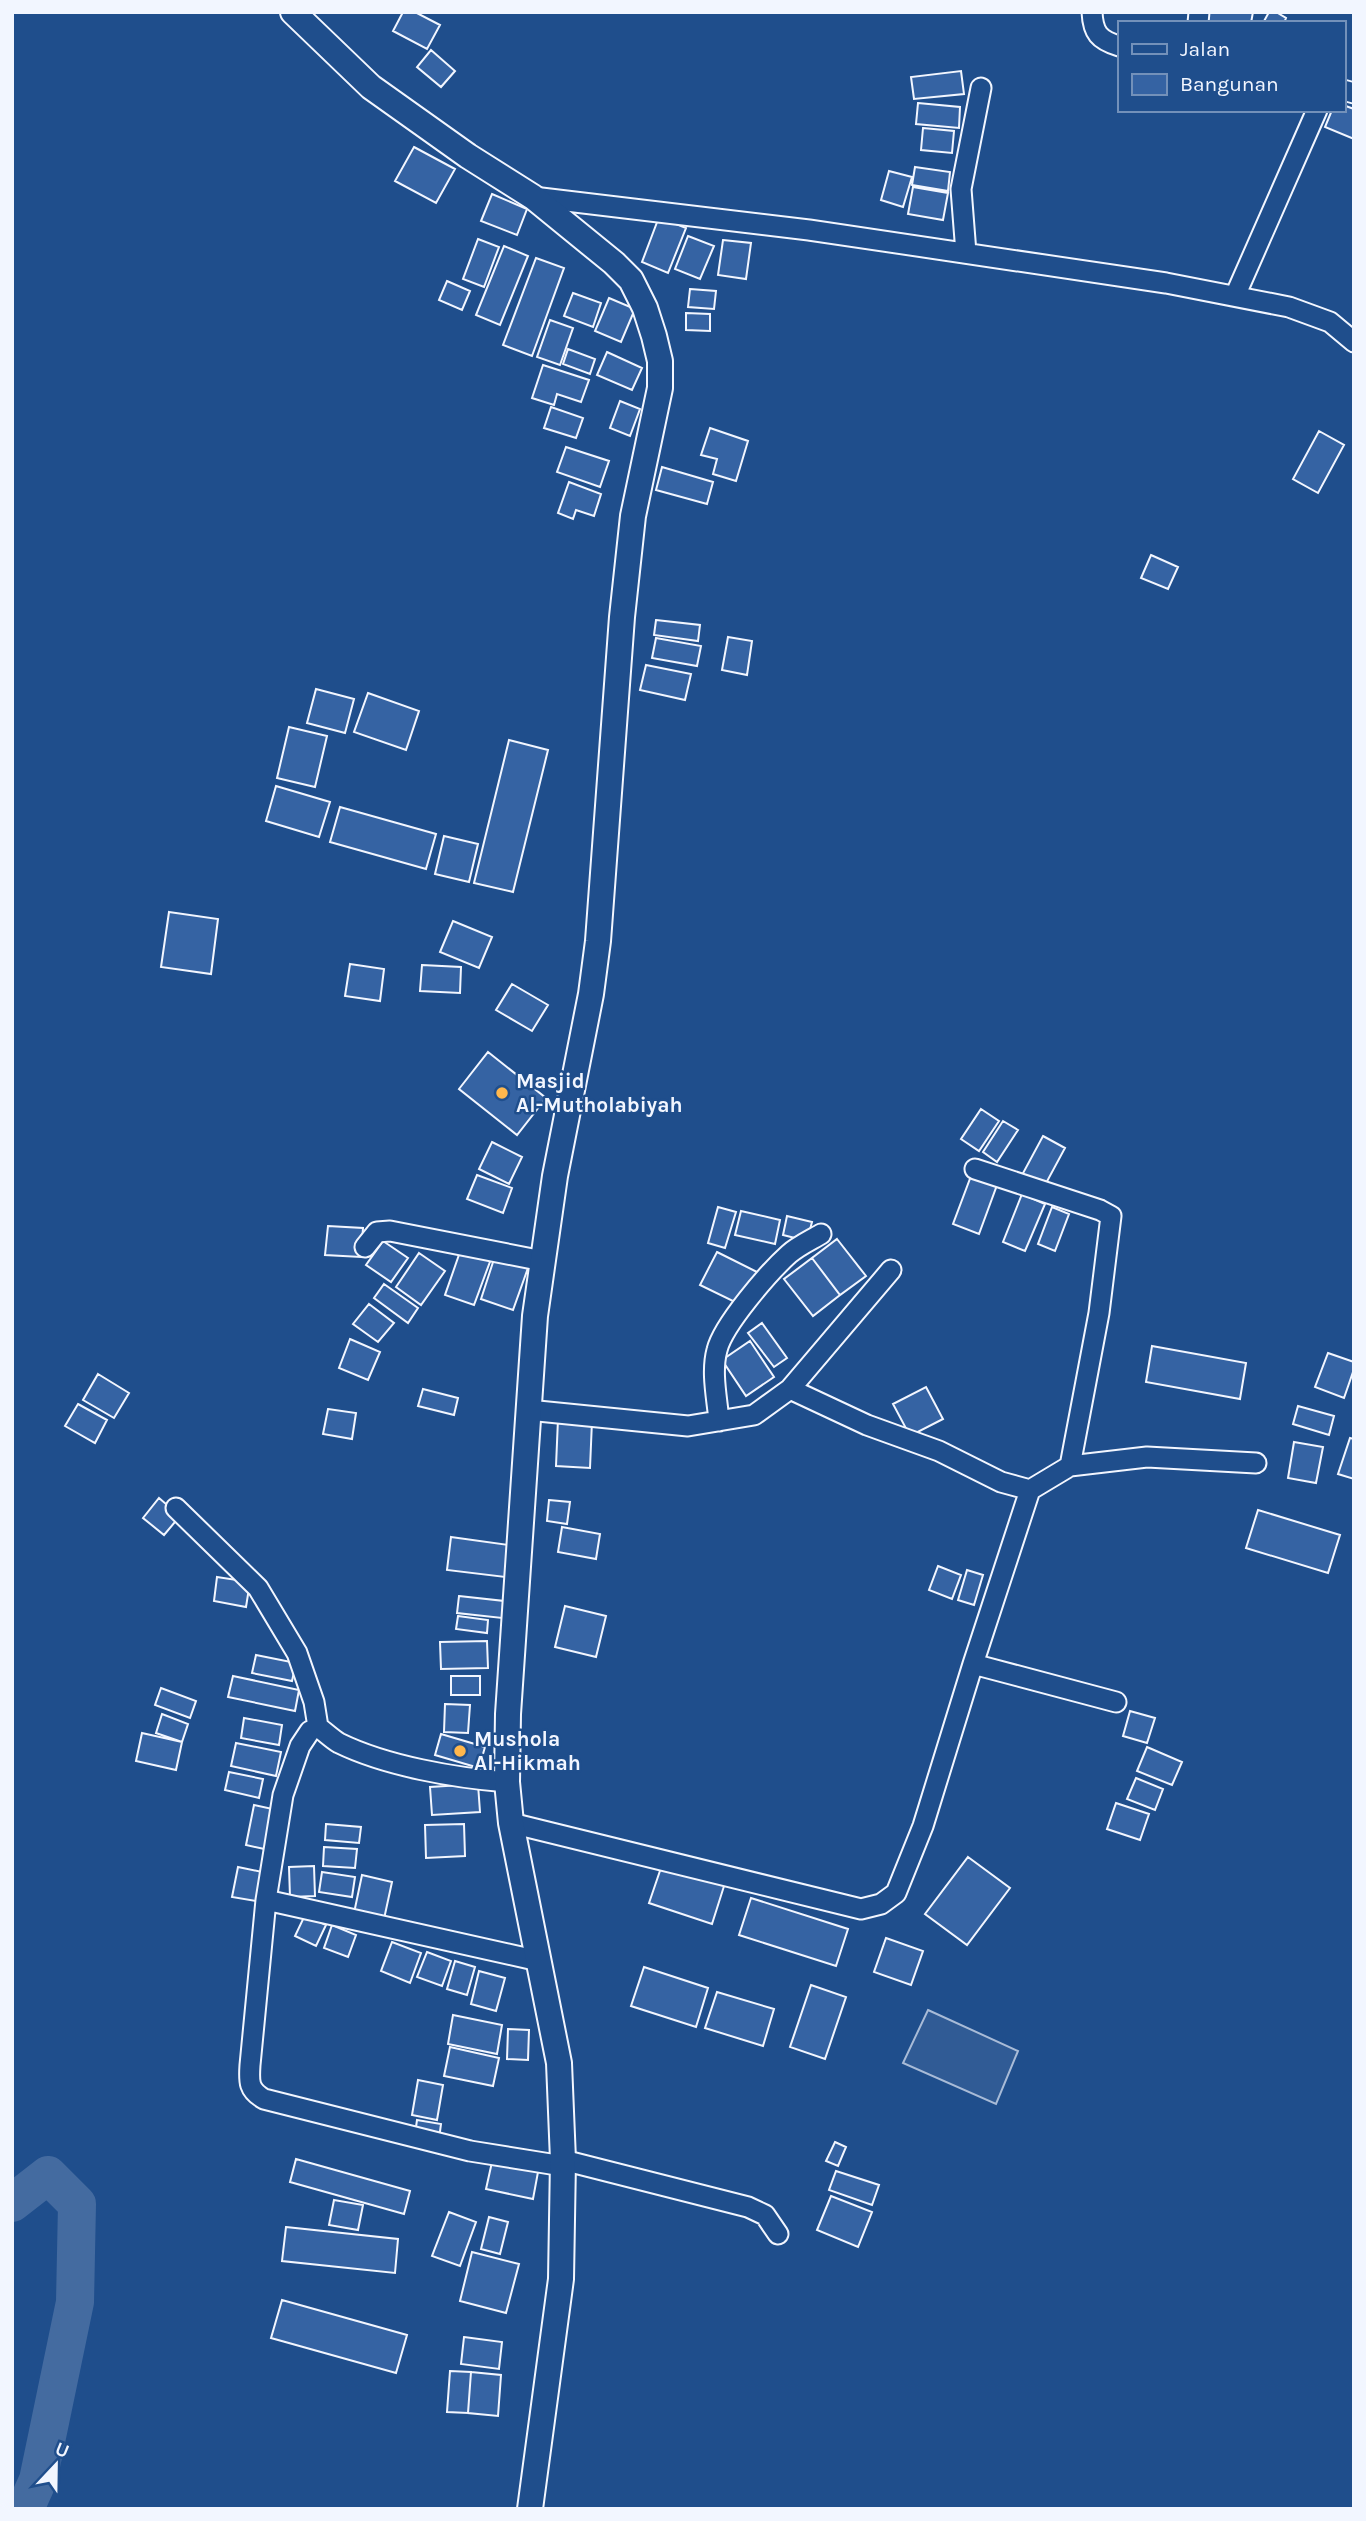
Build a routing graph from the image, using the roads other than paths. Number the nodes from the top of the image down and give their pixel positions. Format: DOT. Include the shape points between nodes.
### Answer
graph roads {
  1 [pos="293,12"];
  2 [pos="1091,12"];
  3 [pos="1118,46"];
  4 [pos="981,88"];
  5 [pos="1316,112"];
  6 [pos="533,197"];
  7 [pos="966,253"];
  8 [pos="1235,296"];
  9 [pos="1352,334"];
  10 [pos="975,1169"];
  11 [pos="821,1234"];
  12 [pos="365,1247"];
  13 [pos="542,1261"];
  14 [pos="891,1270"];
  15 [pos="790,1389"];
  16 [pos="528,1409"];
  17 [pos="719,1420"];
  18 [pos="1256,1463"];
  19 [pos="1070,1466"];
  20 [pos="1030,1490"];
  21 [pos="176,1508"];
  22 [pos="973,1664"];
  23 [pos="1116,1702"];
  24 [pos="318,1727"];
  25 [pos="507,1782"];
  26 [pos="511,1823"];
  27 [pos="266,1900"];
  28 [pos="539,1961"];
  29 [pos="563,2163"];
  30 [pos="778,2234"];
  31 [pos="530,2509"];
  1 -- 6 [label="street" via="371,87"];
  2 -- 3 [label="street" via="1098,35"];
  4 -- 7 [label="street" via="961,188"];
  5 -- 8 [label="street"];
  6 -- 7 [label="street" via="810,229"];
  6 -- 13 [label="street" via="631,280 645,308 660,361 660,388 633,516 622,617 592,994"];
  7 -- 8 [label="street"];
  8 -- 9 [label="street" via="1289,307"];
  10 -- 19 [label="street" via="1111,1216 1099,1313"];
  11 -- 17 [label="street" via="790,1253 726,1330 717,1350"];
  12 -- 13 [label="street" via="377,1232 390,1231"];
  13 -- 16 [label="street"];
  14 -- 15 [label="street"];
  15 -- 17 [label="street" via="754,1415"];
  15 -- 20 [label="street" via="1001,1482"];
  16 -- 17 [label="street" via="688,1426"];
  16 -- 25 [label="street" via="510,1666"];
  18 -- 19 [label="street" via="1147,1457"];
  19 -- 20 [label="street"];
  20 -- 22 [label="street"];
  21 -- 24 [label="street" via="258,1588 297,1653"];
  22 -- 23 [label="street"];
  22 -- 26 [label="street" via="923,1826 896,1892 881,1904 861,1909"];
  24 -- 25 [label="street" via="338,1742 379,1758 467,1779"];
  24 -- 27 [label="street" via="300,1745 283,1795"];
  25 -- 26 [label="street"];
  26 -- 28 [label="street"];
  27 -- 28 [label="street"];
  27 -- 29 [label="street" via="250,2065 254,2094 470,2151"];
  28 -- 29 [label="street" via="559,2063"];
  29 -- 30 [label="street" via="748,2207 765,2215"];
  29 -- 31 [label="street" via="561,2279"];
}
